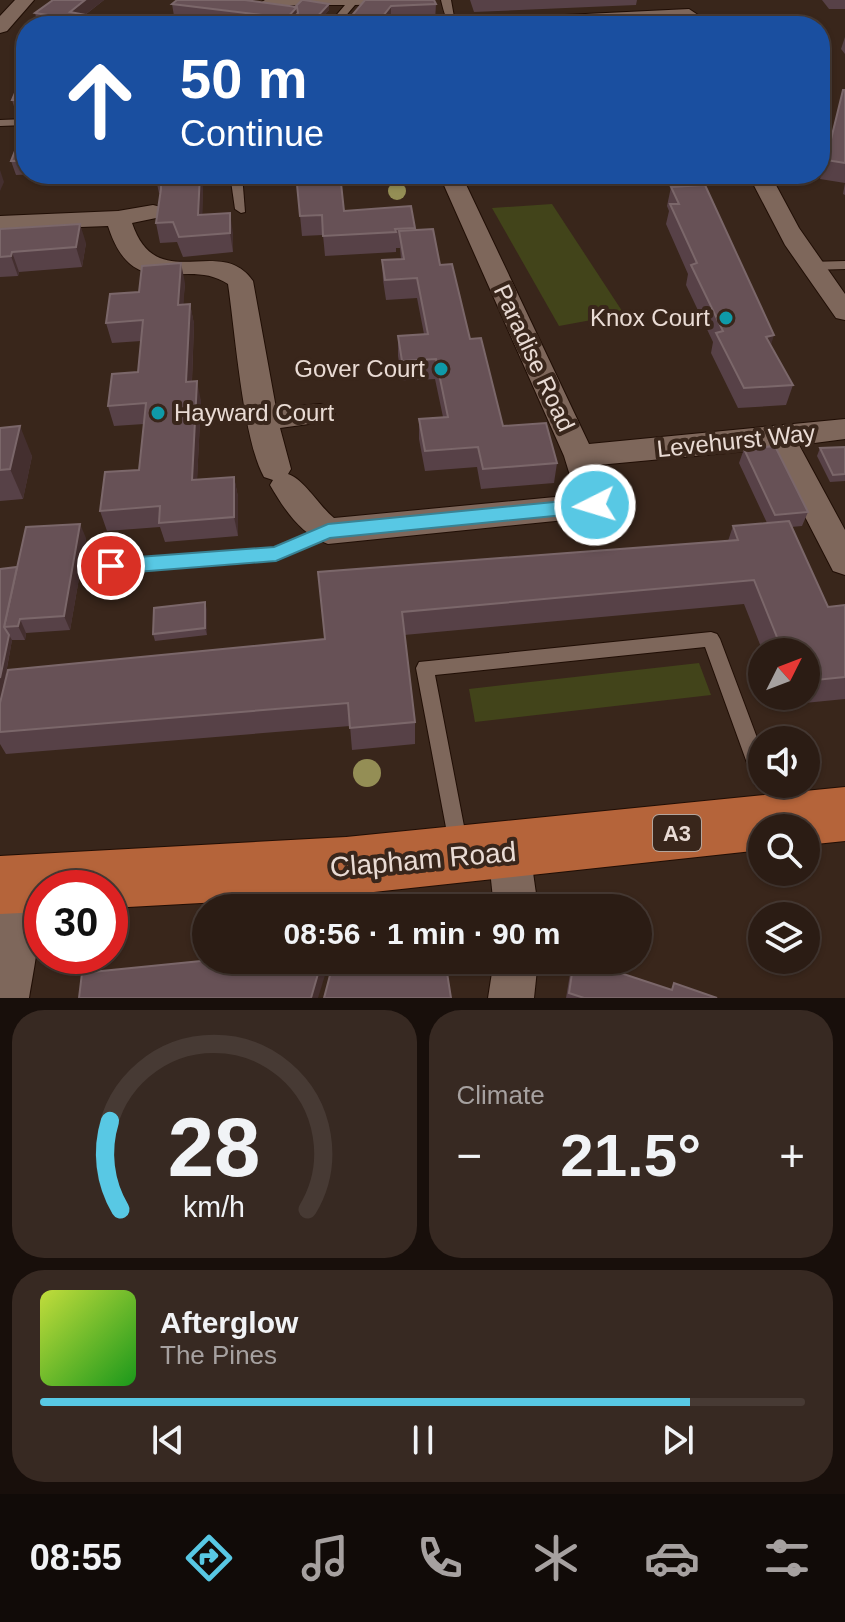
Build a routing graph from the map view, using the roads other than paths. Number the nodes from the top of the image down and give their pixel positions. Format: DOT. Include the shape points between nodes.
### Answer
graph roads {
  1 [pos="25,0"];
  2 [pos="424,0"];
  3 [pos="352,2"];
  4 [pos="265,3"];
  5 [pos="688,14"];
  6 [pos="340,16"];
  7 [pos="650,16"];
  8 [pos="0,27"];
  9 [pos="237,184"];
  10 [pos="455,184"];
  11 [pos="764,184"];
  12 [pos="241,209"];
  13 [pos="153,212"];
  14 [pos="118,218"];
  15 [pos="0,223"];
  16 [pos="845,265"];
  17 [pos="810,266"];
  18 [pos="845,312"];
  19 [pos="320,414"];
  20 [pos="263,420"];
  21 [pos="845,429"];
  22 [pos="779,436"];
  23 [pos="579,456"];
  24 [pos="328,531"];
  25 [pos="94,550"];
  26 [pos="845,562"];
  27 [pos="748,740"];
  28 [pos="749,798"];
  29 [pos="783,798"];
  30 [pos="845,814"];
  31 [pos="484,854"];
  32 [pos="9,885"];
  33 [pos="508,894"];
  34 [pos="514,974"];
  35 [pos="6,998"];
  36 [pos="511,998"];
  1 -- 8 [label="street"];
  2 -- 3 [label="lane"];
  3 -- 4 [label="lane"];
  3 -- 6 [label="lane"];
  5 -- 7 [label="street"];
  9 -- 12 [label="lane"];
  10 -- 23 [label="street, Paradise Road"];
  11 -- 17 [label="street"];
  13 -- 14 [label="street"];
  14 -- 15 [label="street"];
  14 -- 20 [label="street" via="124,245 142,261 225,272 240,281"];
  16 -- 17 [label="lane"];
  17 -- 18 [label="street"];
  19 -- 20 [label="street"];
  20 -- 24 [label="street" via="280,477 307,514"];
  21 -- 22 [label="street, Levehurst Way"];
  22 -- 23 [label="street, Levehurst Way"];
  22 -- 26 [label="street"];
  23 -- 24 [label="street, Paradise Road" via="595,505"];
  24 -- 25 [label="lane" via="276,554 111,566"];
  27 -- 31 [label="lane" via="711,639 425,668"];
  28 -- 31 [label="highway, Clapham Road / A3"];
  29 -- 30 [label="highway, Clapham Road / A3"];
  31 -- 32 [label="highway, Clapham Road / A3" via="286,871"];
  31 -- 33 [label="street"];
  32 -- 35 [label="street" via="13,961"];
  34 -- 36 [label="street"];
}
